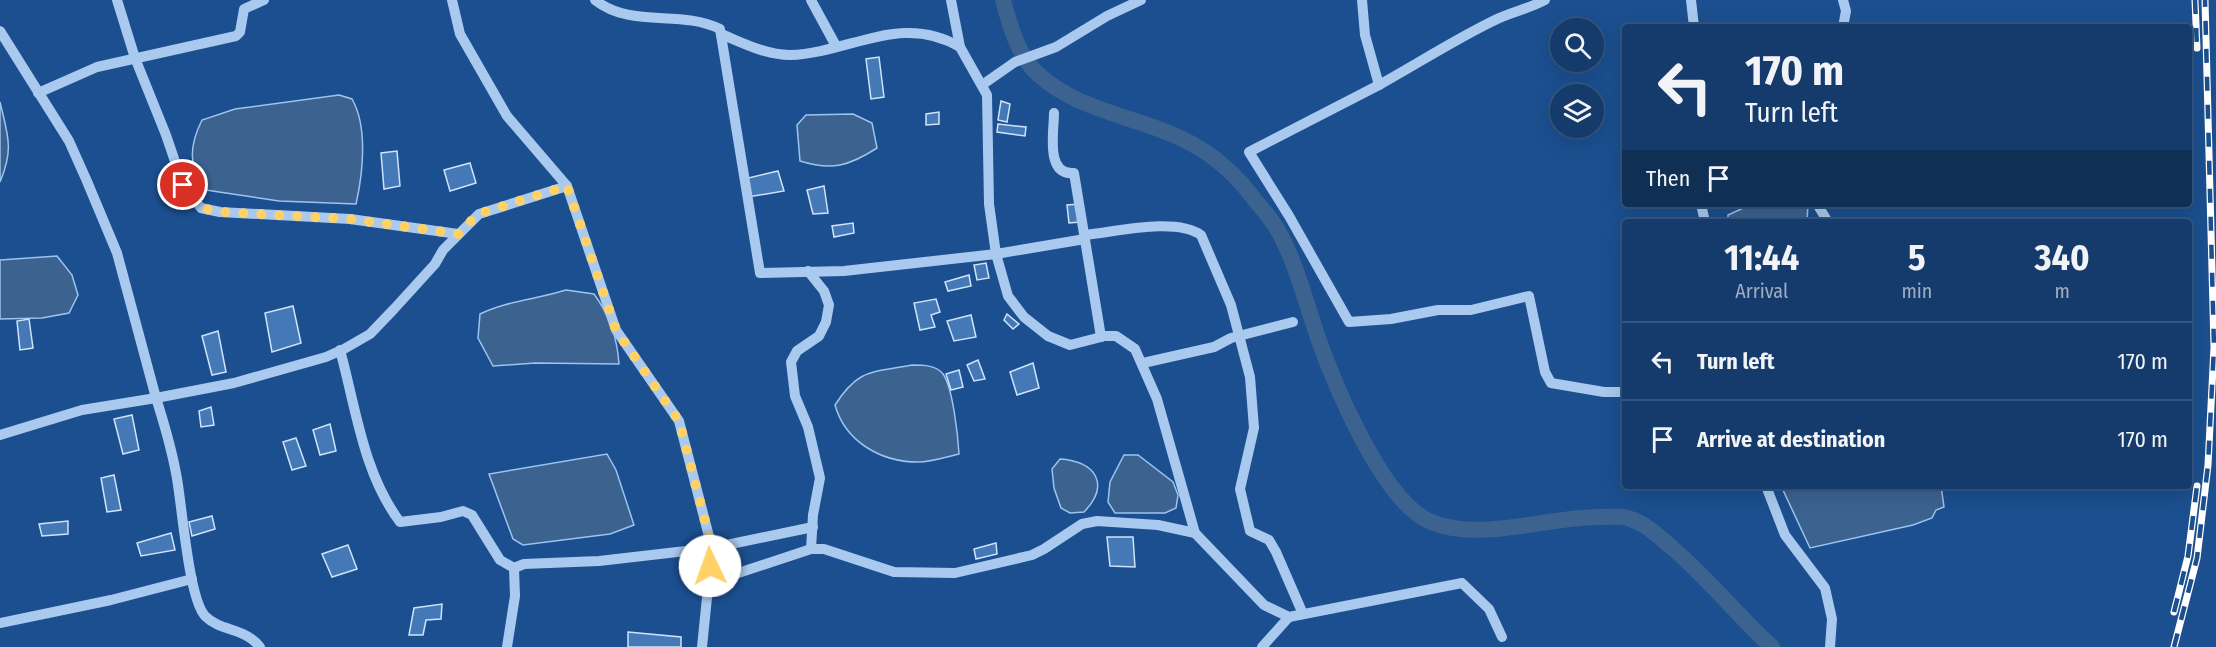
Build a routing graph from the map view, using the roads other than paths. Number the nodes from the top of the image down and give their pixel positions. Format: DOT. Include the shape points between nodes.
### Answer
graph roads {
  1 [pos="117,0"];
  2 [pos="264,0"];
  3 [pos="452,0"];
  4 [pos="595,0"];
  5 [pos="811,0"];
  6 [pos="951,0"];
  7 [pos="1141,0"];
  8 [pos="1362,0"];
  9 [pos="1545,0"];
  10 [pos="1691,0"];
  11 [pos="1843,0"];
  12 [pos="1694,24"];
  13 [pos="1844,24"];
  14 [pos="0,32"];
  15 [pos="721,34"];
  16 [pos="836,46"];
  17 [pos="960,47"];
  18 [pos="135,58"];
  19 [pos="982,85"];
  20 [pos="1379,85"];
  21 [pos="38,93"];
  22 [pos="1054,113"];
  23 [pos="567,186"];
  24 [pos="458,234"];
  25 [pos="1085,237"];
  26 [pos="996,254"];
  27 [pos="808,271"];
  28 [pos="1293,321"];
  29 [pos="1238,336"];
  30 [pos="1101,337"];
  31 [pos="340,350"];
  32 [pos="1143,363"];
  33 [pos="1622,392"];
  34 [pos="156,398"];
  35 [pos="0,435"];
  36 [pos="1768,489"];
  37 [pos="813,527"];
  38 [pos="1195,533"];
  39 [pos="712,548"];
  40 [pos="811,549"];
  41 [pos="514,568"];
  42 [pos="192,579"];
  43 [pos="708,583"];
  44 [pos="1303,614"];
  45 [pos="1289,617"];
  46 [pos="0,623"];
  47 [pos="1502,637"];
  48 [pos="260,647"];
  49 [pos="507,647"];
  50 [pos="702,647"];
  51 [pos="1262,647"];
  52 [pos="1830,647"];
  1 -- 18 [label="street"];
  2 -- 18 [label="street" via="244,9 236,36"];
  3 -- 23 [label="street" via="460,34 507,116"];
  4 -- 15 [label="street" via="633,17 706,21 720,28"];
  5 -- 16 [label="street"];
  6 -- 17 [label="street"];
  7 -- 19 [label="street" via="1056,47 1015,62"];
  8 -- 20 [label="street" via="1365,35"];
  9 -- 20 [label="street" via="1481,27"];
  10 -- 12 [label="street"];
  11 -- 13 [label="street"];
  14 -- 21 [label="street"];
  15 -- 16 [label="street" via="777,54 793,55"];
  15 -- 27 [label="street" via="760,273"];
  16 -- 17 [label="street" via="860,39 924,32"];
  17 -- 19 [label="street"];
  18 -- 21 [label="street" via="97,67"];
  18 -- 24 [label="street" via="183,185 201,208 350,219"];
  19 -- 26 [label="street" via="988,107 989,204"];
  20 -- 33 [label="street" via="1249,152 1349,322 1438,310 1472,310 1529,296 1545,372 1551,383"];
  21 -- 34 [label="street" via="69,141 117,253"];
  22 -- 25 [label="street" via="1054,158 1059,170 1074,172"];
  23 -- 24 [label="street" via="478,214"];
  23 -- 39 [label="street" via="616,330 679,421"];
  24 -- 31 [label="street" via="370,334"];
  25 -- 26 [label="street"];
  25 -- 29 [label="street" via="1171,226 1194,230 1201,235 1211,256 1231,305"];
  25 -- 30 [label="street"];
  26 -- 27 [label="street" via="844,271"];
  26 -- 30 [label="street" via="1008,296 1034,325 1070,345"];
  27 -- 37 [label="street" via="824,291 829,305 819,336 797,351 791,362 795,396 808,427 820,478"];
  28 -- 29 [label="street"];
  29 -- 32 [label="street" via="1214,347"];
  29 -- 44 [label="street" via="1250,377 1254,414 1240,489 1250,531 1269,540"];
  30 -- 32 [label="street" via="1116,336 1128,342"];
  31 -- 34 [label="street" via="234,383"];
  31 -- 41 [label="street" via="374,475 384,500 400,522 463,512 472,515 500,560"];
  32 -- 38 [label="street"];
  34 -- 35 [label="street" via="82,410"];
  34 -- 42 [label="street" via="176,472"];
  36 -- 52 [label="street" via="1785,535 1825,588 1832,619"];
  37 -- 39 [label="street"];
  37 -- 40 [label="street"];
  38 -- 40 [label="street" via="1158,525 1097,521 1082,524 1032,555 955,573 894,572 824,549"];
  38 -- 45 [label="street" via="1264,605"];
  39 -- 41 [label="street"];
  39 -- 43 [label="street"];
  40 -- 43 [label="street"];
  41 -- 49 [label="street" via="515,596"];
  42 -- 46 [label="street"];
  42 -- 48 [label="street" via="204,615 247,634"];
  43 -- 50 [label="street"];
  44 -- 45 [label="street"];
  44 -- 47 [label="street" via="1462,583 1489,609"];
  45 -- 51 [label="street"];
}
